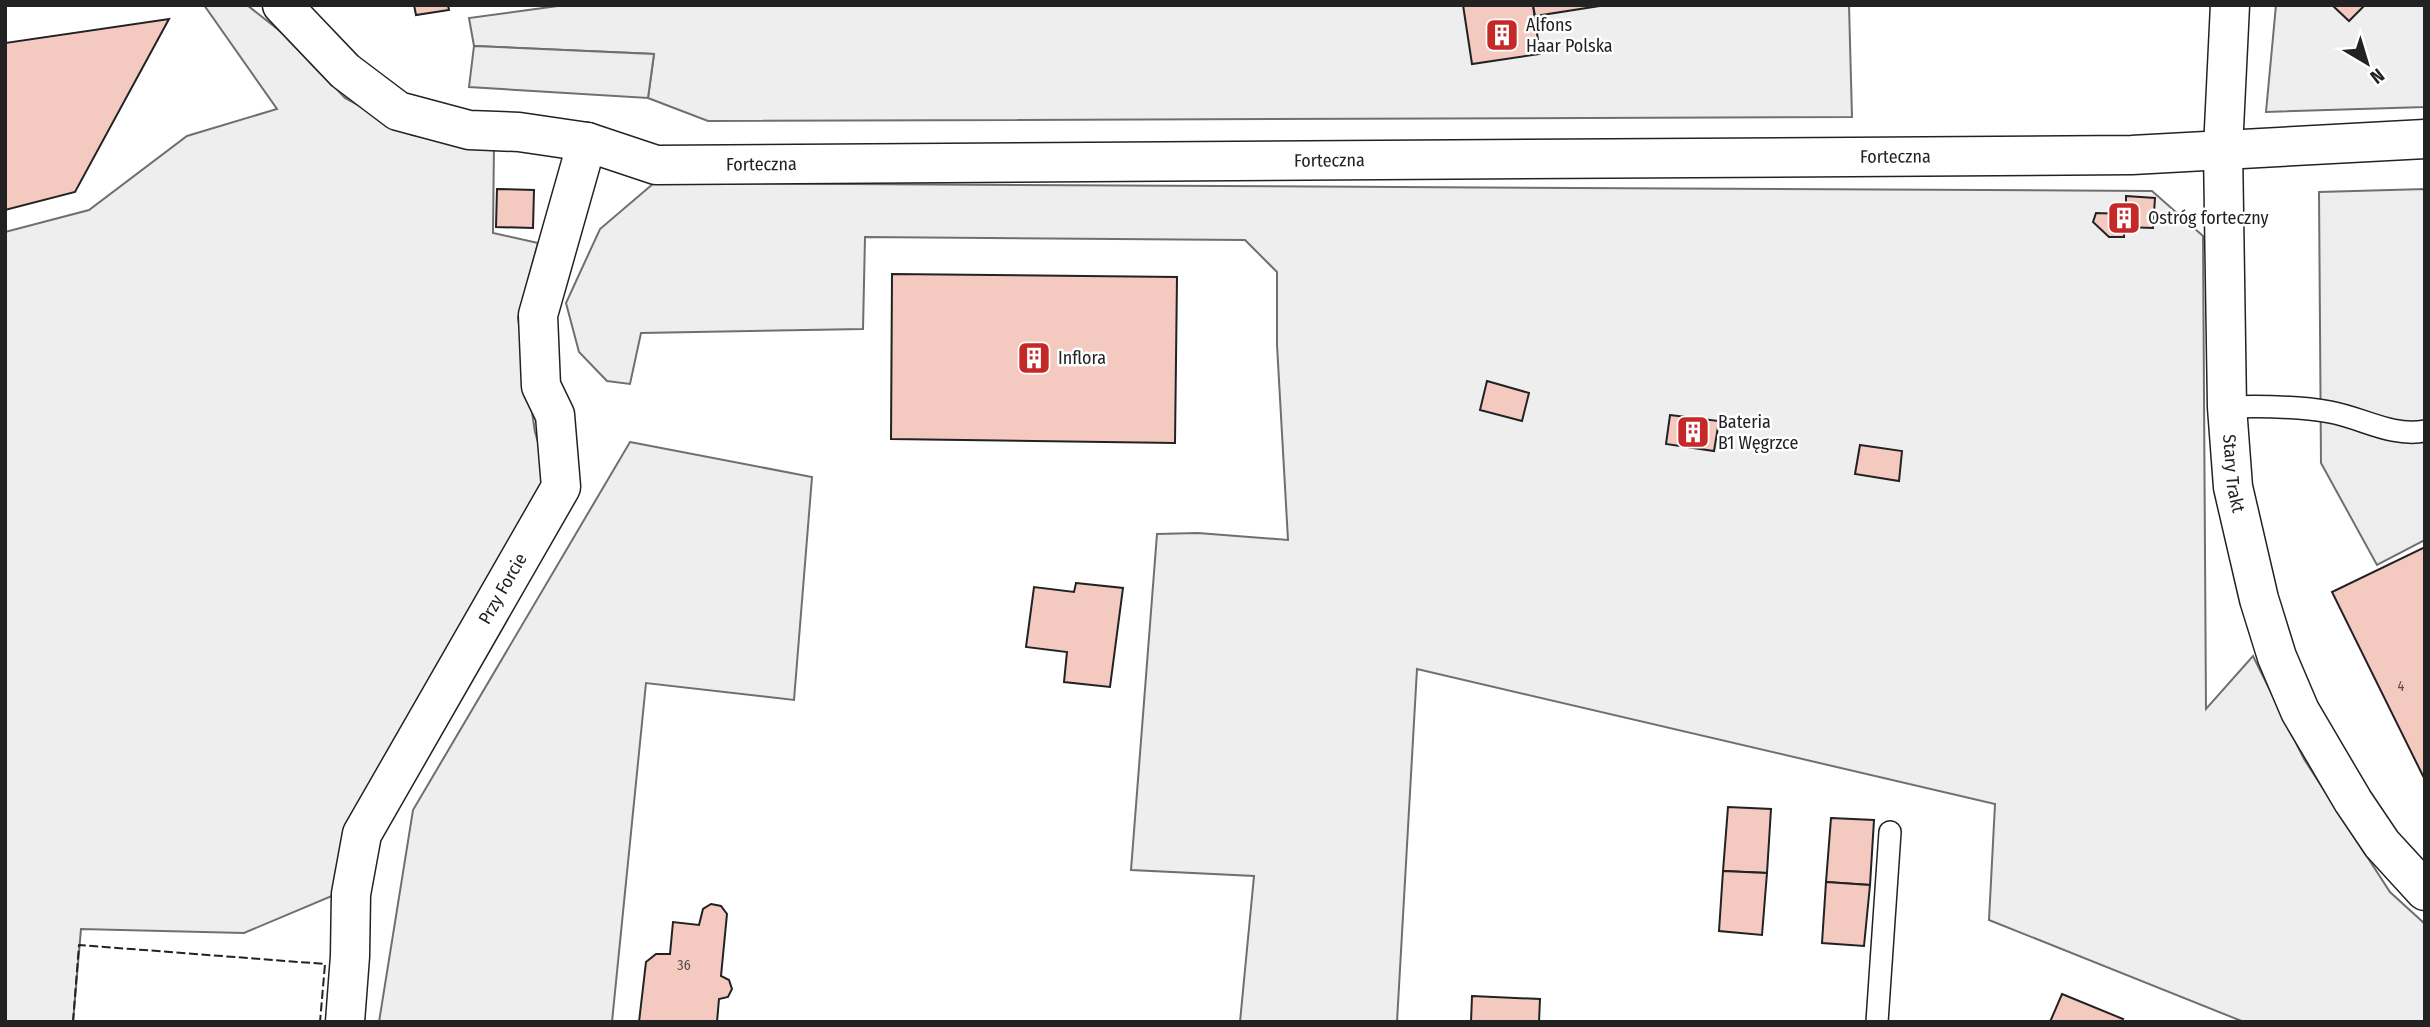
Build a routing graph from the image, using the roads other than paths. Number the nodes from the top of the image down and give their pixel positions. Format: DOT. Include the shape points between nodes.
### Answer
graph roads {
  1 [pos="282,5"];
  2 [pos="304,5"];
  3 [pos="2230,5"];
  4 [pos="345,71"];
  5 [pos="2425,139"];
  6 [pos="586,142"];
  7 [pos="2223,149"];
  8 [pos="2227,407"];
  9 [pos="2425,432"];
  10 [pos="1890,832"];
  11 [pos="2425,891"];
  12 [pos="345,1022"];
  13 [pos="1877,1022"];
  1 -- 4 [label="street, Forteczna"];
  2 -- 4 [label="lane"];
  3 -- 7 [label="street, Stary Trakt"];
  4 -- 6 [label="street, Forteczna" via="398,111 469,130"];
  5 -- 7 [label="street, Forteczna"];
  6 -- 7 [label="street, Forteczna" via="656,165 2118,155"];
  6 -- 12 [label="street, Przy Forcie" via="538,315 541,386 555,415 561,487 362,834 351,894"];
  7 -- 8 [label="street, Stary Trakt"];
  8 -- 9 [label="lane" via="2329,412 2390,430"];
  8 -- 11 [label="street, Stary Trakt" via="2233,487 2277,657 2300,711 2353,801 2382,844"];
  10 -- 13 [label="lane"];
}
